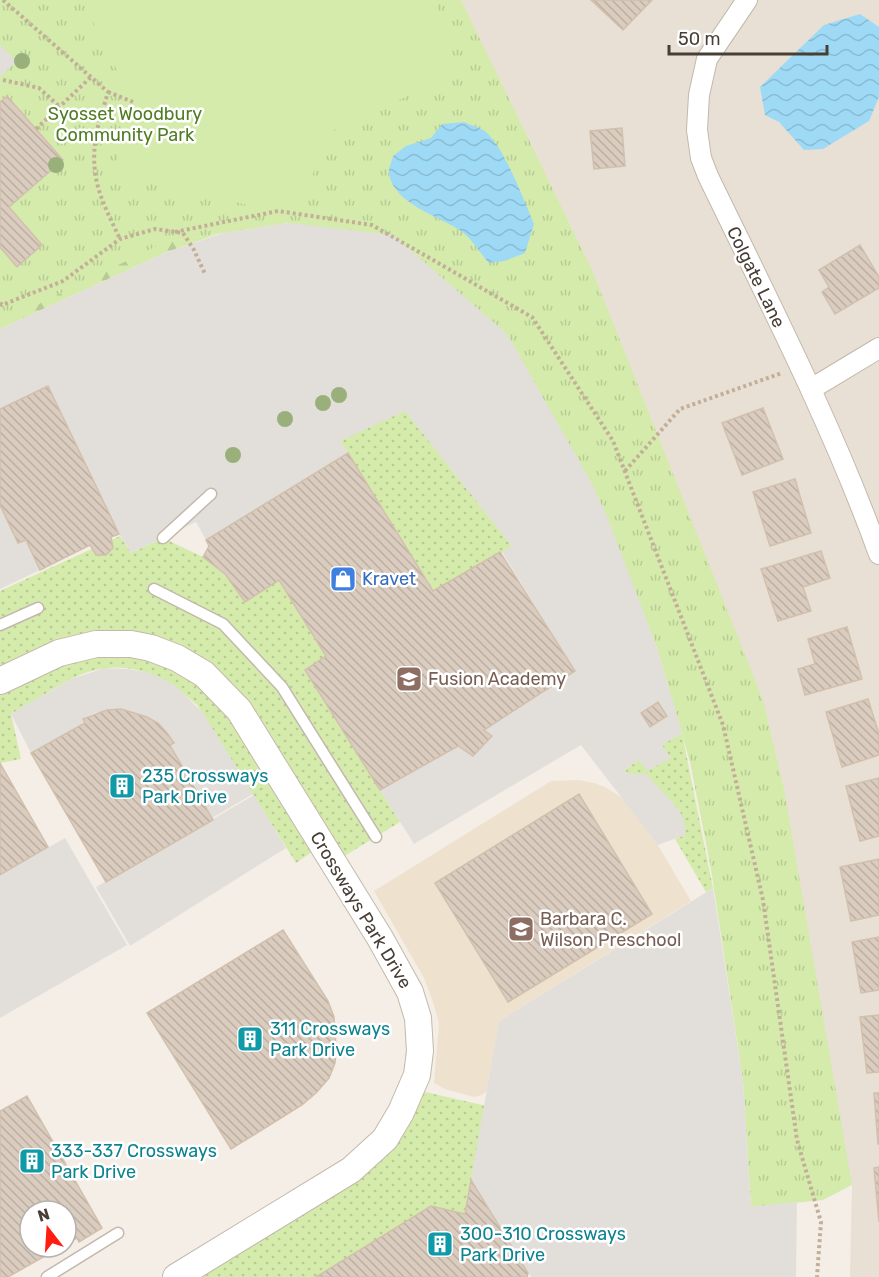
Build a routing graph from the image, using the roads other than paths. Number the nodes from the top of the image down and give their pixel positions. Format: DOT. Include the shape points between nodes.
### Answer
graph roads {
  1 [pos="747,0"];
  2 [pos="879,348"];
  3 [pos="811,389"];
  4 [pos="211,494"];
  5 [pos="163,538"];
  6 [pos="879,554"];
  7 [pos="154,589"];
  8 [pos="38,608"];
  9 [pos="0,625"];
  10 [pos="0,681"];
  11 [pos="376,837"];
  12 [pos="118,1233"];
  13 [pos="47,1277"];
  14 [pos="176,1277"];
  1 -- 3 [label="street, Colgate Lane" via="707,59 699,95 697,130 701,158"];
  2 -- 3 [label="street"];
  3 -- 6 [label="street, Colgate Lane"];
  4 -- 5 [label="lane"];
  7 -- 11 [label="lane" via="223,624 282,687"];
  8 -- 9 [label="lane"];
  10 -- 14 [label="street, Crossways Park Drive" via="59,653 96,644 151,648 204,674 239,710 380,938 410,992 418,1018 417,1075 385,1139 351,1170"];
  12 -- 13 [label="lane"];
}
